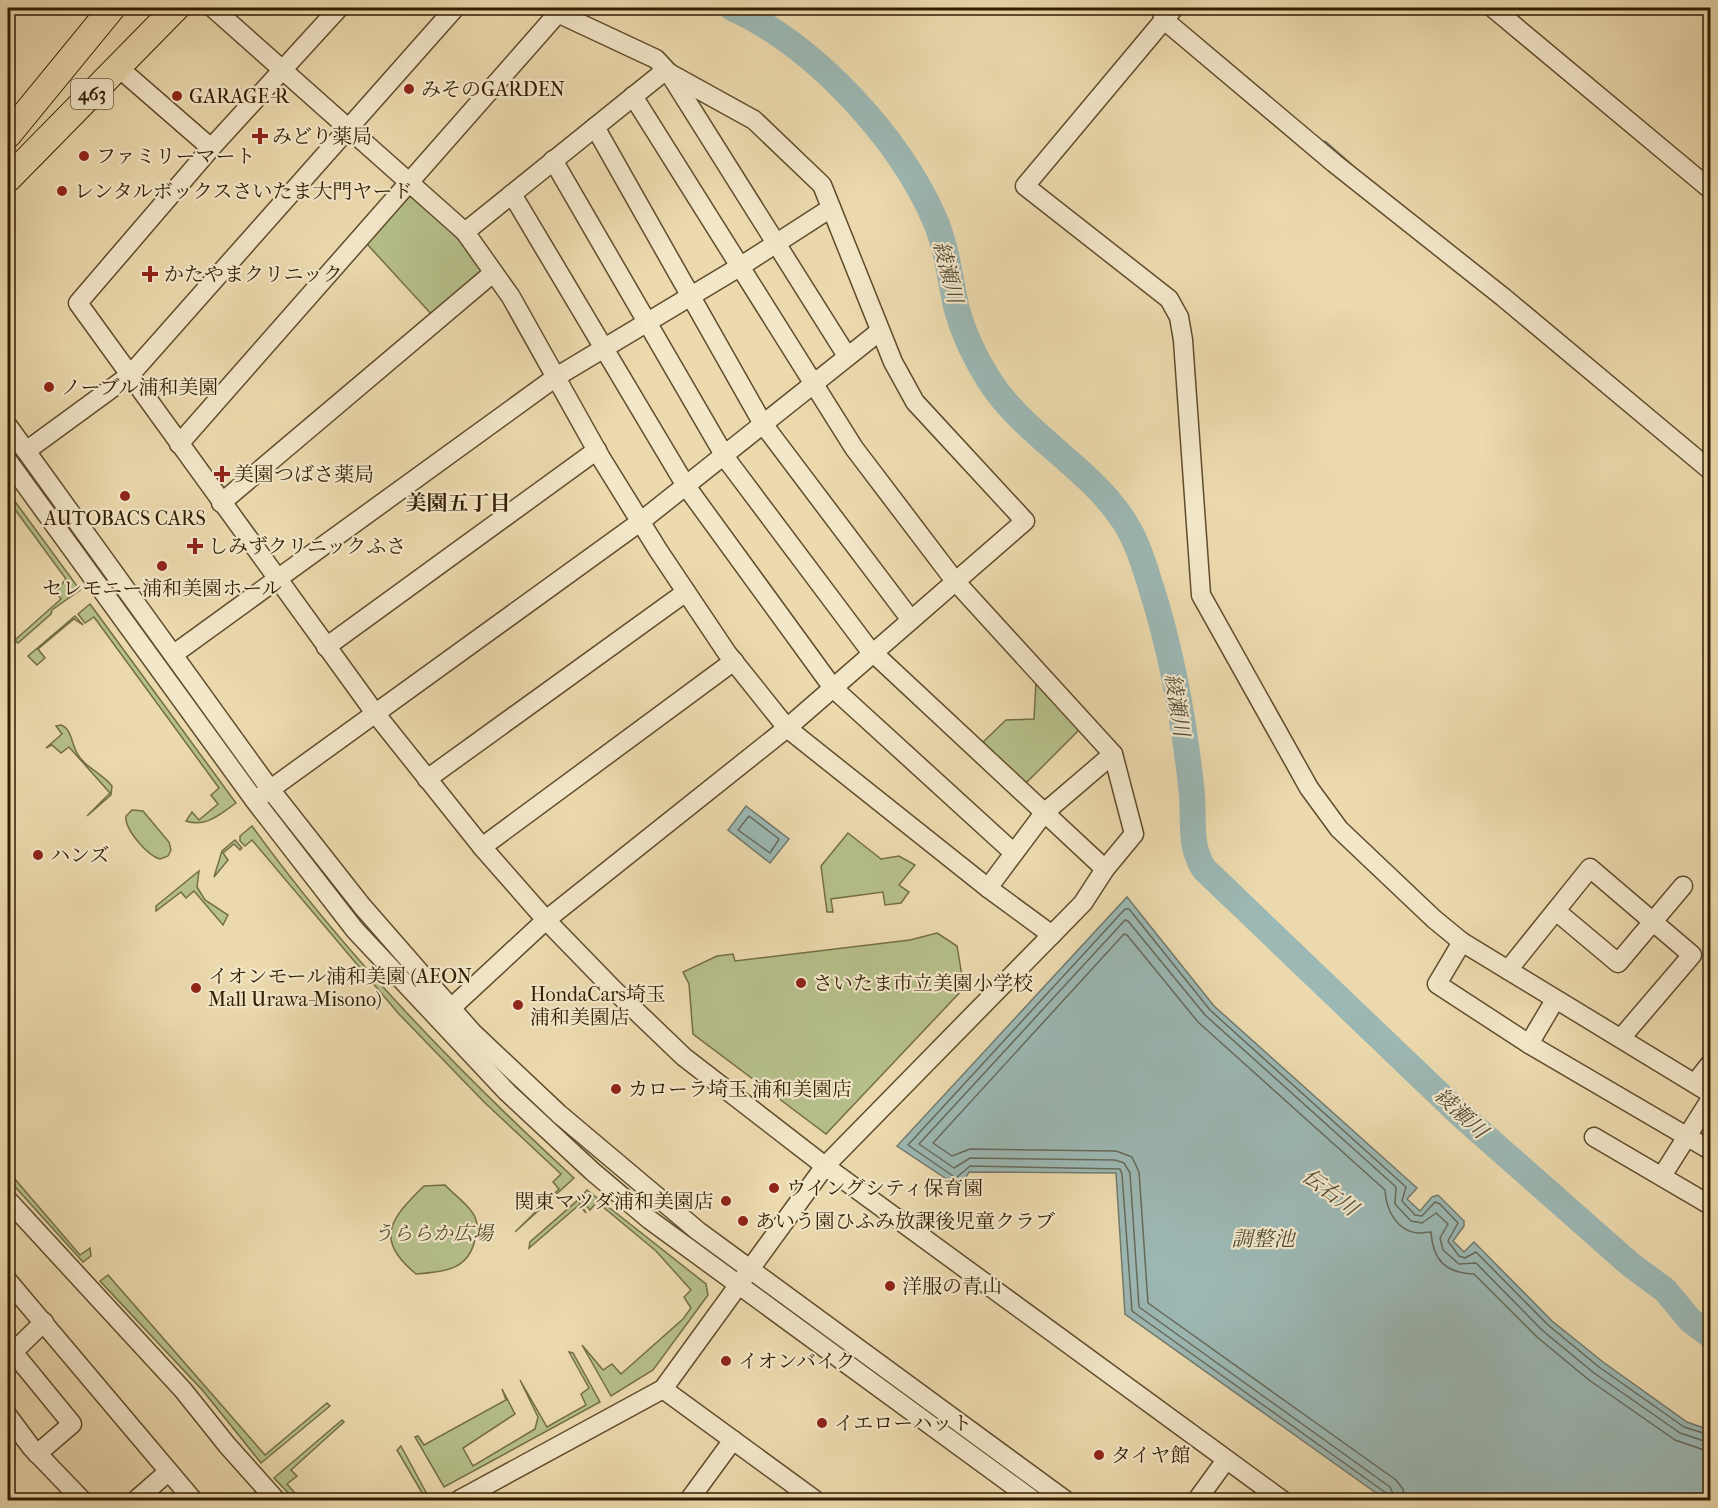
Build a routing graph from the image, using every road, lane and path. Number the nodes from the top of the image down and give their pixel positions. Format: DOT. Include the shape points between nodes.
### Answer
graph roads {
  1 [pos="112,8"];
  2 [pos="176,8"];
  3 [pos="213,8"];
  4 [pos="339,8"];
  5 [pos="455,8"];
  6 [pos="1493,8"];
  7 [pos="552,10"];
  8 [pos="1166,12"];
  9 [pos="119,68"];
  10 [pos="284,71"];
  11 [pos="669,73"];
  12 [pos="633,96"];
  13 [pos="595,127"];
  14 [pos="348,128"];
  15 [pos="8,135"];
  16 [pos="211,148"];
  17 [pos="553,160"];
  18 [pos="8,179"];
  19 [pos="409,182"];
  20 [pos="1710,189"];
  21 [pos="512,194"];
  22 [pos="831,208"];
  23 [pos="465,232"];
  24 [pos="776,244"];
  25 [pos="741,266"];
  26 [pos="494,273"];
  27 [pos="690,296"];
  28 [pos="647,322"];
  29 [pos="880,331"];
  30 [pos="604,348"];
  31 [pos="847,356"];
  32 [pos="129,375"];
  33 [pos="556,377"];
  34 [pos="814,384"];
  35 [pos="764,424"];
  36 [pos="8,426"];
  37 [pos="179,444"];
  38 [pos="597,450"];
  39 [pos="26,451"];
  40 [pos="724,455"];
  41 [pos="8,461"];
  42 [pos="1710,470"];
  43 [pos="686,486"];
  44 [pos="221,503"];
  45 [pos="639,522"];
  46 [pos="277,581"];
  47 [pos="955,581"];
  48 [pos="686,592"];
  49 [pos="911,620"];
  50 [pos="326,647"];
  51 [pos="873,653"];
  52 [pos="174,654"];
  53 [pos="734,661"];
  54 [pos="833,688"];
  55 [pos="375,713"];
  56 [pos="788,728"];
  57 [pos="1113,754"];
  58 [pos="427,779"];
  59 [pos="270,789"];
  60 [pos="255,801"];
  61 [pos="1044,813"];
  62 [pos="482,847"];
  63 [pos="1014,853"];
  64 [pos="1105,869"];
  65 [pos="1683,886"];
  66 [pos="988,888"];
  67 [pos="1556,911"];
  68 [pos="546,920"];
  69 [pos="1653,922"];
  70 [pos="1052,935"];
  71 [pos="1462,942"];
  72 [pos="1508,970"];
  73 [pos="1556,999"];
  74 [pos="450,1008"];
  75 [pos="1621,1038"];
  76 [pos="1530,1044"];
  77 [pos="1710,1064"];
  78 [pos="1695,1083"];
  79 [pos="1710,1093"];
  80 [pos="1710,1100"];
  81 [pos="1594,1137"];
  82 [pos="1686,1137"];
  83 [pos="1710,1150"];
  84 [pos="825,1166"];
  85 [pos="1662,1176"];
  86 [pos="8,1200"];
  87 [pos="1710,1205"];
  88 [pos="750,1269"];
  89 [pos="8,1281"];
  90 [pos="738,1286"];
  91 [pos="44,1322"];
  92 [pos="10,1355"];
  93 [pos="663,1389"];
  94 [pos="8,1416"];
  95 [pos="733,1440"];
  96 [pos="38,1454"];
  97 [pos="1226,1460"];
  98 [pos="168,1472"];
  99 [pos="796,1495"];
  100 [pos="82,1500"];
  101 [pos="136,1500"];
  102 [pos="193,1500"];
  103 [pos="276,1500"];
  104 [pos="459,1500"];
  105 [pos="689,1500"];
  106 [pos="815,1500"];
  107 [pos="1033,1500"];
  108 [pos="1065,1500"];
  109 [pos="1197,1500"];
  110 [pos="1282,1500"];
  1 -- 15 [label="highway, 463"];
  2 -- 9 [label="highway, 463"];
  3 -- 10 [label="street"];
  4 -- 10 [label="street"];
  5 -- 14 [label="street"];
  6 -- 20 [label="street"];
  7 -- 11 [label="street" via="656,59"];
  7 -- 19 [label="street"];
  8 -- 42 [label="street" via="1334,163 1503,297"];
  8 -- 71 [label="street" via="1025,186 1169,299 1179,317 1183,340 1201,595 1270,723 1333,821"];
  9 -- 16 [label="street"];
  9 -- 18 [label="highway, 463"];
  10 -- 14 [label="street"];
  10 -- 16 [label="street"];
  11 -- 12 [label="street" via="661,74"];
  11 -- 22 [label="street" via="754,120 822,185"];
  11 -- 24 [label="street"];
  12 -- 13 [label="street"];
  12 -- 25 [label="street"];
  13 -- 17 [label="street"];
  13 -- 27 [label="street"];
  14 -- 19 [label="street"];
  14 -- 32 [label="street"];
  16 -- 32 [label="street" via="78,303"];
  17 -- 21 [label="street"];
  17 -- 28 [label="street"];
  19 -- 23 [label="street"];
  19 -- 37 [label="street"];
  21 -- 23 [label="street"];
  21 -- 30 [label="street"];
  22 -- 24 [label="street"];
  22 -- 29 [label="street"];
  23 -- 26 [label="street"];
  24 -- 25 [label="street"];
  24 -- 31 [label="street"];
  25 -- 27 [label="street"];
  25 -- 34 [label="street"];
  26 -- 33 [label="street"];
  26 -- 44 [label="street"];
  27 -- 28 [label="street"];
  27 -- 35 [label="street"];
  28 -- 30 [label="street"];
  28 -- 40 [label="street"];
  29 -- 31 [label="street"];
  29 -- 47 [label="street" via="915,402 1025,521"];
  30 -- 33 [label="street"];
  30 -- 43 [label="street"];
  31 -- 34 [label="street"];
  32 -- 37 [label="street"];
  32 -- 39 [label="street"];
  33 -- 38 [label="street"];
  33 -- 46 [label="street"];
  34 -- 35 [label="street"];
  34 -- 47 [label="street" via="854,448"];
  35 -- 40 [label="street"];
  35 -- 49 [label="street"];
  36 -- 39 [label="street"];
  37 -- 44 [label="street"];
  38 -- 45 [label="street"];
  38 -- 50 [label="street"];
  39 -- 52 [label="street"];
  40 -- 43 [label="street"];
  40 -- 51 [label="street"];
  41 -- 60 [label="street"];
  43 -- 45 [label="street"];
  43 -- 54 [label="street"];
  44 -- 46 [label="street"];
  45 -- 48 [label="street"];
  45 -- 55 [label="street"];
  46 -- 50 [label="street"];
  46 -- 52 [label="street"];
  47 -- 49 [label="street"];
  47 -- 57 [label="street"];
  48 -- 53 [label="street"];
  48 -- 58 [label="street"];
  49 -- 51 [label="street"];
  50 -- 55 [label="street"];
  51 -- 54 [label="street"];
  51 -- 61 [label="street"];
  52 -- 59 [label="street"];
  53 -- 56 [label="street"];
  53 -- 62 [label="street"];
  54 -- 56 [label="street"];
  54 -- 63 [label="street"];
  55 -- 58 [label="street"];
  55 -- 59 [label="street"];
  56 -- 66 [label="street"];
  56 -- 68 [label="street"];
  57 -- 61 [label="street"];
  57 -- 64 [label="street" via="1134,834"];
  58 -- 62 [label="street"];
  59 -- 60 [label="street"];
  59 -- 74 [label="street" via="362,906"];
  60 -- 90 [label="street" via="355,930 507,1092 616,1193"];
  61 -- 63 [label="street"];
  61 -- 64 [label="street"];
  62 -- 68 [label="street"];
  63 -- 66 [label="street"];
  64 -- 70 [label="street" via="1083,903"];
  65 -- 69 [label="street"];
  66 -- 70 [label="street"];
  67 -- 69 [label="street" via="1618,963"];
  67 -- 69 [label="street" via="1590,868"];
  67 -- 72 [label="street"];
  68 -- 74 [label="street"];
  68 -- 84 [label="street" via="684,1057"];
  69 -- 75 [label="street" via="1692,955"];
  70 -- 84 [label="street"];
  71 -- 72 [label="street"];
  71 -- 76 [label="street" via="1437,984"];
  72 -- 73 [label="street"];
  73 -- 75 [label="street"];
  73 -- 76 [label="street"];
  74 -- 88 [label="street" via="559,1114 698,1231"];
  75 -- 78 [label="street"];
  76 -- 82 [label="street"];
  77 -- 78 [label="street"];
  78 -- 79 [label="street"];
  80 -- 82 [label="street"];
  81 -- 85 [label="street"];
  82 -- 83 [label="street"];
  82 -- 85 [label="street"];
  84 -- 88 [label="street"];
  84 -- 97 [label="street"];
  85 -- 87 [label="street"];
  86 -- 103 [label="street" via="183,1390"];
  88 -- 90 [label="street"];
  88 -- 108 [label="street"];
  89 -- 91 [label="street"];
  90 -- 93 [label="street"];
  90 -- 107 [label="street"];
  91 -- 92 [label="street"];
  91 -- 98 [label="street"];
  92 -- 96 [label="street" via="72,1424"];
  93 -- 95 [label="street"];
  93 -- 104 [label="street"];
  94 -- 96 [label="street"];
  95 -- 99 [label="street"];
  95 -- 105 [label="street"];
  96 -- 100 [label="street"];
  97 -- 109 [label="street"];
  97 -- 110 [label="street"];
  98 -- 101 [label="street"];
  98 -- 102 [label="street"];
  99 -- 106 [label="street"];
}
